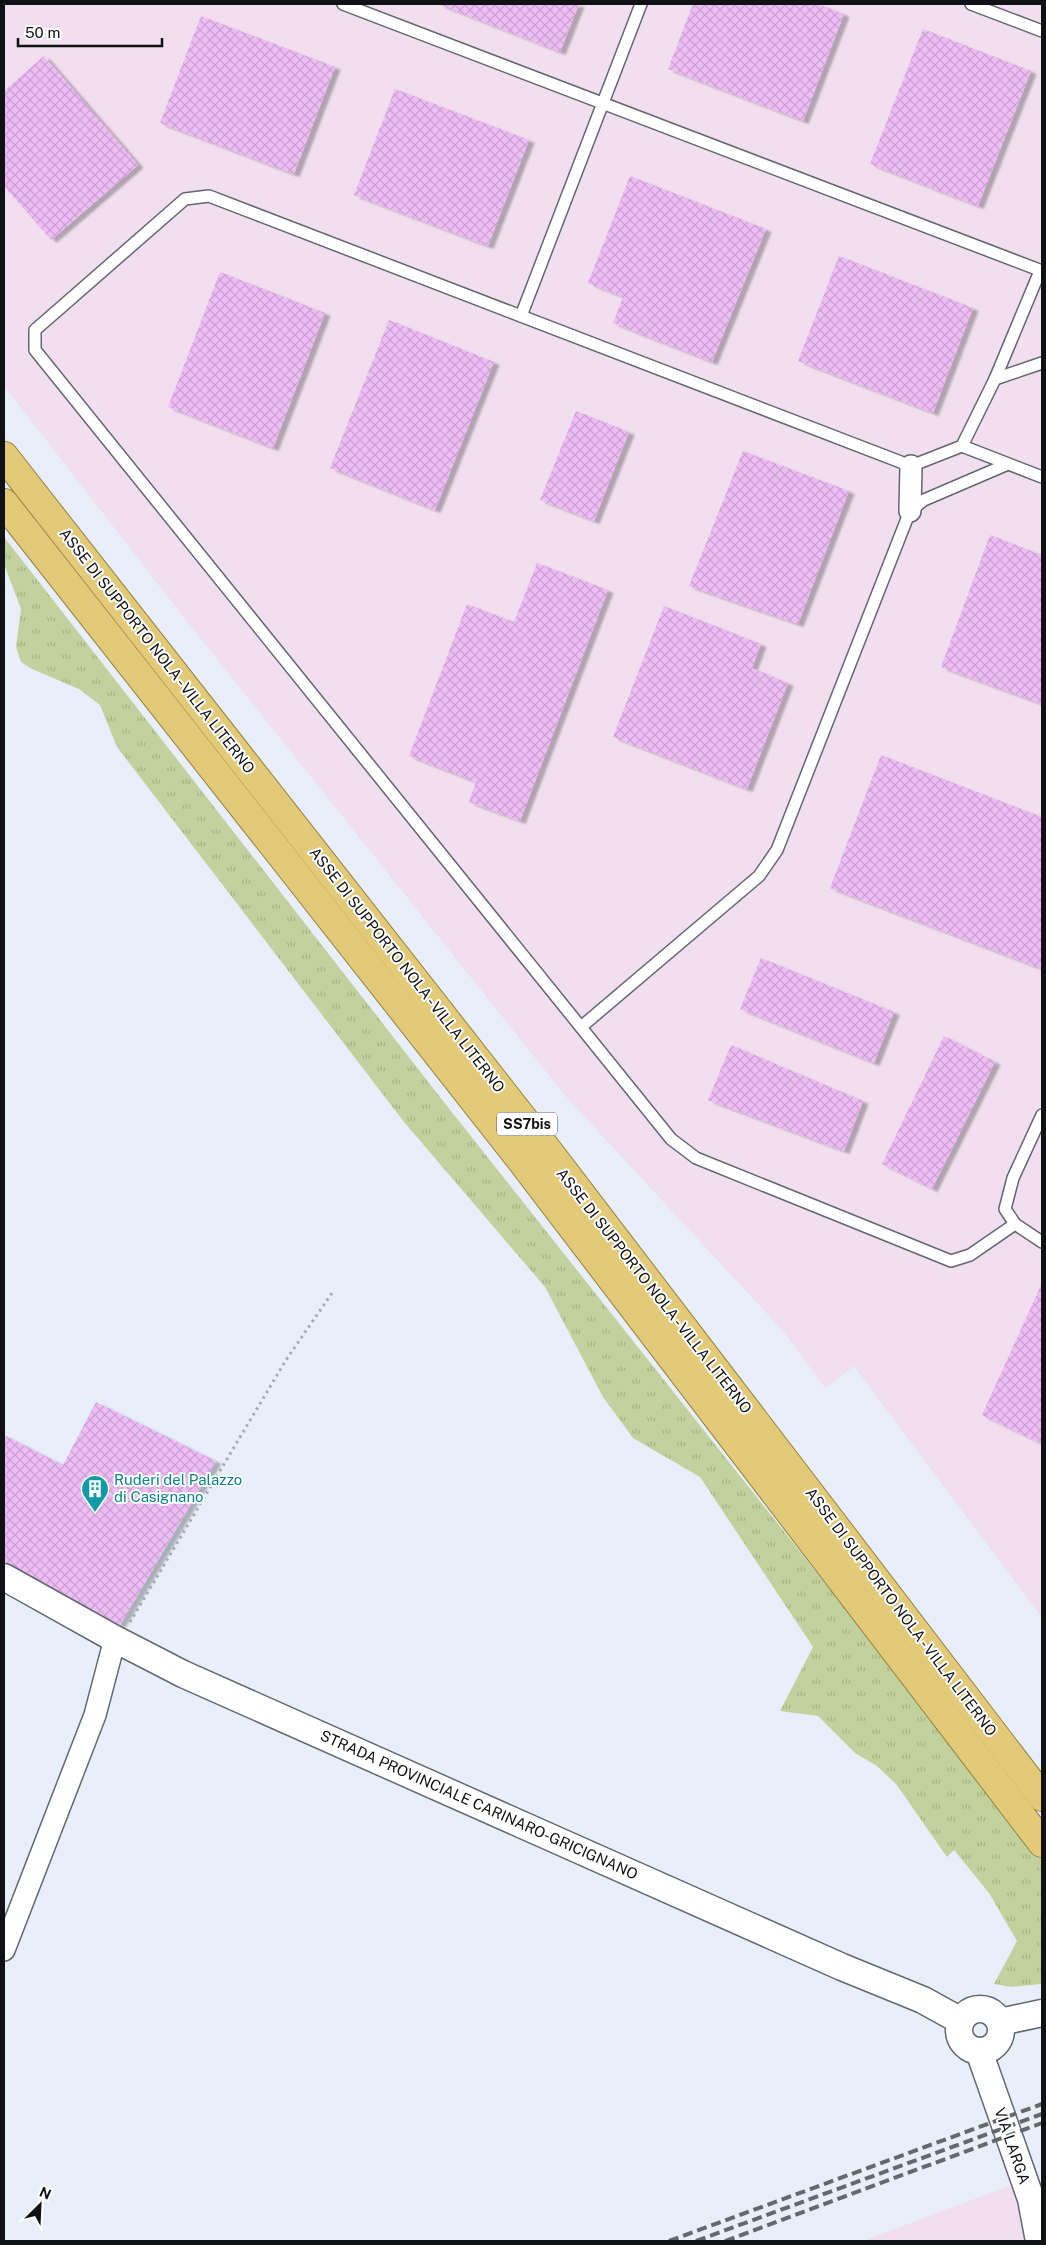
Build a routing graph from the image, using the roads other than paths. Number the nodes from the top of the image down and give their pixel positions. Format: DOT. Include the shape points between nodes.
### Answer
graph roads {
  1 [pos="344,4"];
  2 [pos="641,4"];
  3 [pos="970,4"];
  4 [pos="1042,32"];
  5 [pos="603,103"];
  6 [pos="1041,271"];
  7 [pos="521,316"];
  8 [pos="1042,363"];
  9 [pos="995,379"];
  10 [pos="962,446"];
  11 [pos="4,456"];
  12 [pos="1008,464"];
  13 [pos="911,466"];
  14 [pos="1042,477"];
  15 [pos="4,503"];
  16 [pos="910,511"];
  17 [pos="580,1027"];
  18 [pos="1042,1115"];
  19 [pos="1015,1224"];
  20 [pos="1042,1242"];
  21 [pos="4,1576"];
  22 [pos="114,1639"];
  23 [pos="1042,1797"];
  24 [pos="1042,1843"];
  25 [pos="4,1950"];
  26 [pos="1042,2013"];
  27 [pos="961,2021"];
  28 [pos="1000,2022"];
  29 [pos="979,2052"];
  30 [pos="1039,2241"];
  1 -- 5 [label="lane"];
  2 -- 5 [label="lane"];
  3 -- 4 [label="lane"];
  5 -- 6 [label="lane"];
  5 -- 7 [label="lane"];
  6 -- 9 [label="lane"];
  7 -- 13 [label="lane"];
  7 -- 17 [label="lane" via="209,196 185,199 36,330 35,350"];
  8 -- 9 [label="lane"];
  9 -- 10 [label="lane"];
  10 -- 12 [label="lane"];
  10 -- 13 [label="lane"];
  11 -- 23 [label="highway, ASSE DI SUPPORTO NOLA - VILLA LITERNO / SS7bis" via="536,1135"];
  12 -- 14 [label="lane"];
  12 -- 16 [label="lane" via="924,500"];
  13 -- 16 [label="street"];
  15 -- 24 [label="highway, ASSE DI SUPPORTO NOLA - VILLA LITERNO / SS7bis" via="520,1159"];
  16 -- 17 [label="lane" via="777,850 759,876"];
  17 -- 19 [label="lane" via="671,1139 696,1158 951,1260 970,1255"];
  18 -- 19 [label="lane" via="1013,1178 1005,1209"];
  19 -- 20 [label="lane"];
  21 -- 22 [label="street, STRADA PROVINCIALE CARINARO-GRICIGNANO"];
  22 -- 25 [label="street" via="95,1715"];
  22 -- 27 [label="street, STRADA PROVINCIALE CARINARO-GRICIGNANO" via="182,1674 923,2000"];
  26 -- 28 [label="street"];
  27 -- 28 [label="street" via="970,2011 977,2009 991,2012"];
  27 -- 29 [label="street" via="959,2035 962,2041"];
  28 -- 29 [label="street" via="998,2043"];
  29 -- 30 [label="street, VIA LARGA" via="1031,2199"];
}
